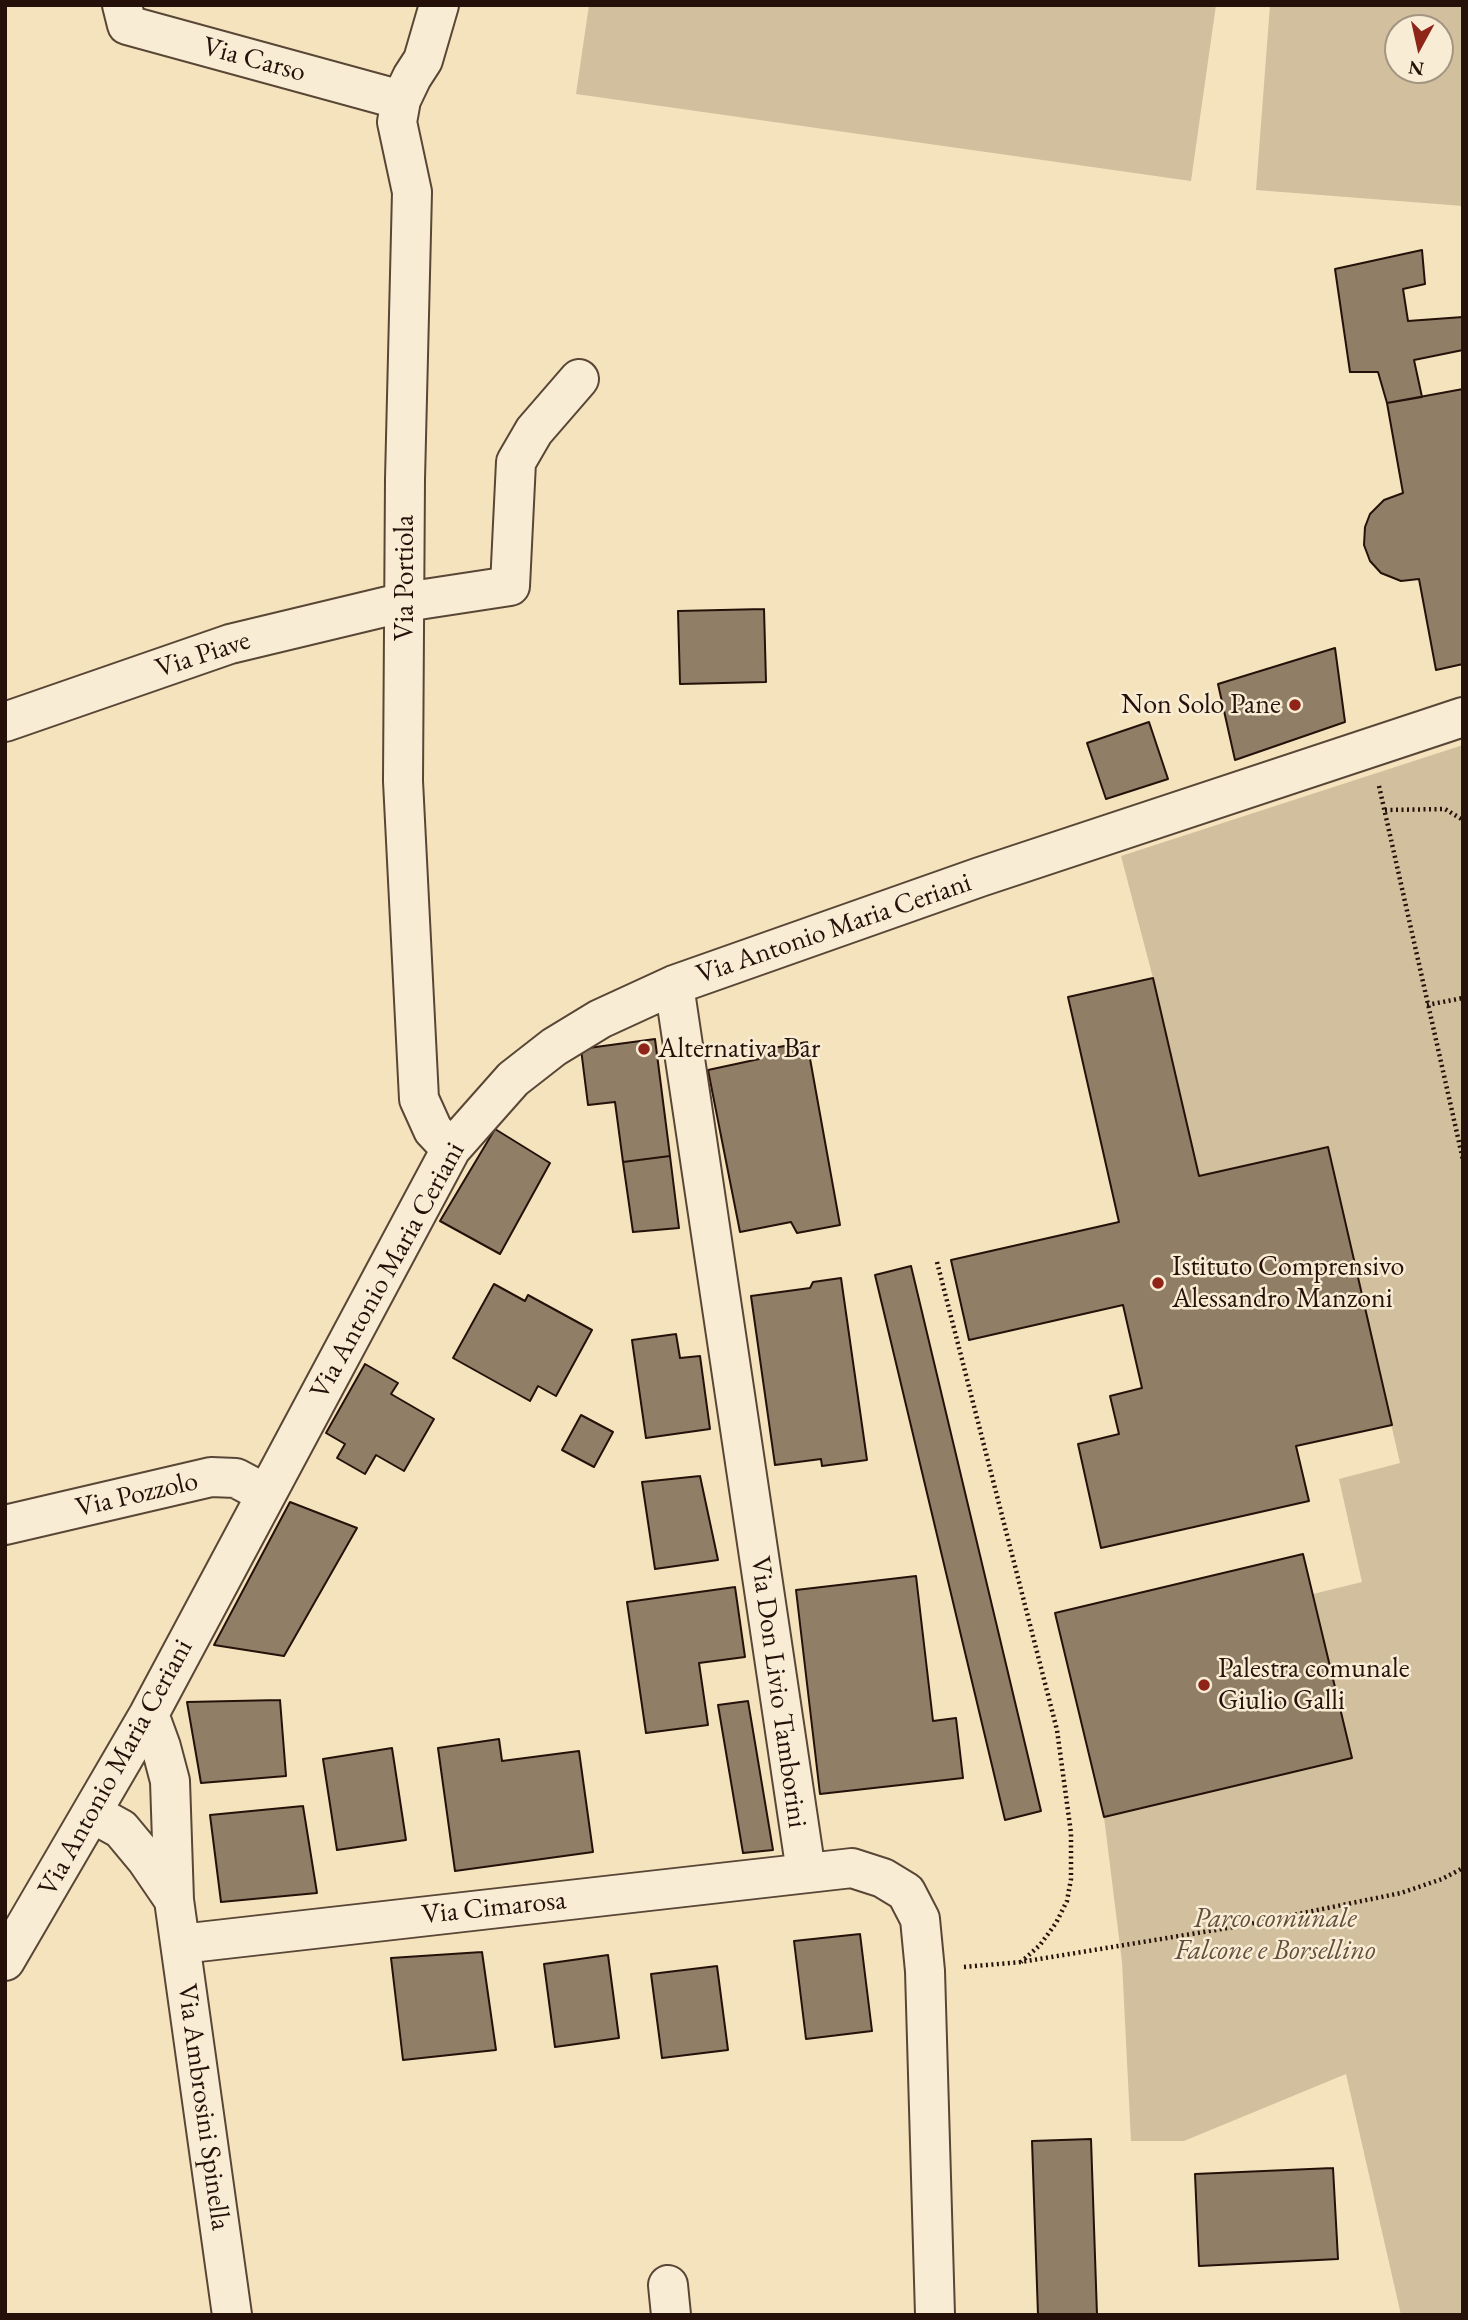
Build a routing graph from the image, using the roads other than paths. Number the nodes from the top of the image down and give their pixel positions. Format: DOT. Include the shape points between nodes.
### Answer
graph roads {
  1 [pos="122,5"];
  2 [pos="439,5"];
  3 [pos="401,100"];
  4 [pos="579,379"];
  5 [pos="405,602"];
  6 [pos="1463,717"];
  7 [pos="5,722"];
  8 [pos="674,985"];
  9 [pos="451,1149"];
  10 [pos="266,1494"];
  11 [pos="5,1525"];
  12 [pos="149,1714"];
  13 [pos="92,1813"];
  14 [pos="806,1872"];
  15 [pos="174,1900"];
  16 [pos="181,1944"];
  17 [pos="5,1961"];
  18 [pos="232,2315"];
  19 [pos="935,2315"];
  1 -- 3 [label="street, Via Carso" via="127,25"];
  2 -- 3 [label="street, Via Portiola" via="423,60"];
  3 -- 5 [label="street, Via Portiola" via="397,122 412,192"];
  4 -- 5 [label="street, Via Piave" via="534,431 516,462 510,586"];
  5 -- 7 [label="street, Via Piave" via="230,644"];
  5 -- 9 [label="street, Via Portiola" via="403,781 419,1099 433,1130"];
  6 -- 8 [label="street, Via Antonio Maria Ceriani" via="980,877"];
  8 -- 9 [label="street, Via Antonio Maria Ceriani" via="554,1046 513,1079"];
  8 -- 14 [label="street, Via Don Livio Tamborini"];
  9 -- 10 [label="street, Via Antonio Maria Ceriani"];
  10 -- 11 [label="street, Via Pozzolo" via="236,1478 211,1477"];
  10 -- 12 [label="street, Via Antonio Maria Ceriani"];
  12 -- 13 [label="street, Via Antonio Maria Ceriani"];
  12 -- 15 [label="street, Via Ambrosini Spinella" via="170,1781"];
  13 -- 15 [label="street, Via Ambrosini Spinella" via="121,1829"];
  13 -- 17 [label="street, Via Antonio Maria Ceriani"];
  14 -- 16 [label="street, Via Cimarosa"];
  14 -- 19 [label="street" via="852,1868 883,1878 906,1892 920,1919"];
  15 -- 16 [label="street, Via Ambrosini Spinella"];
  16 -- 18 [label="street, Via Ambrosini Spinella"];
}
